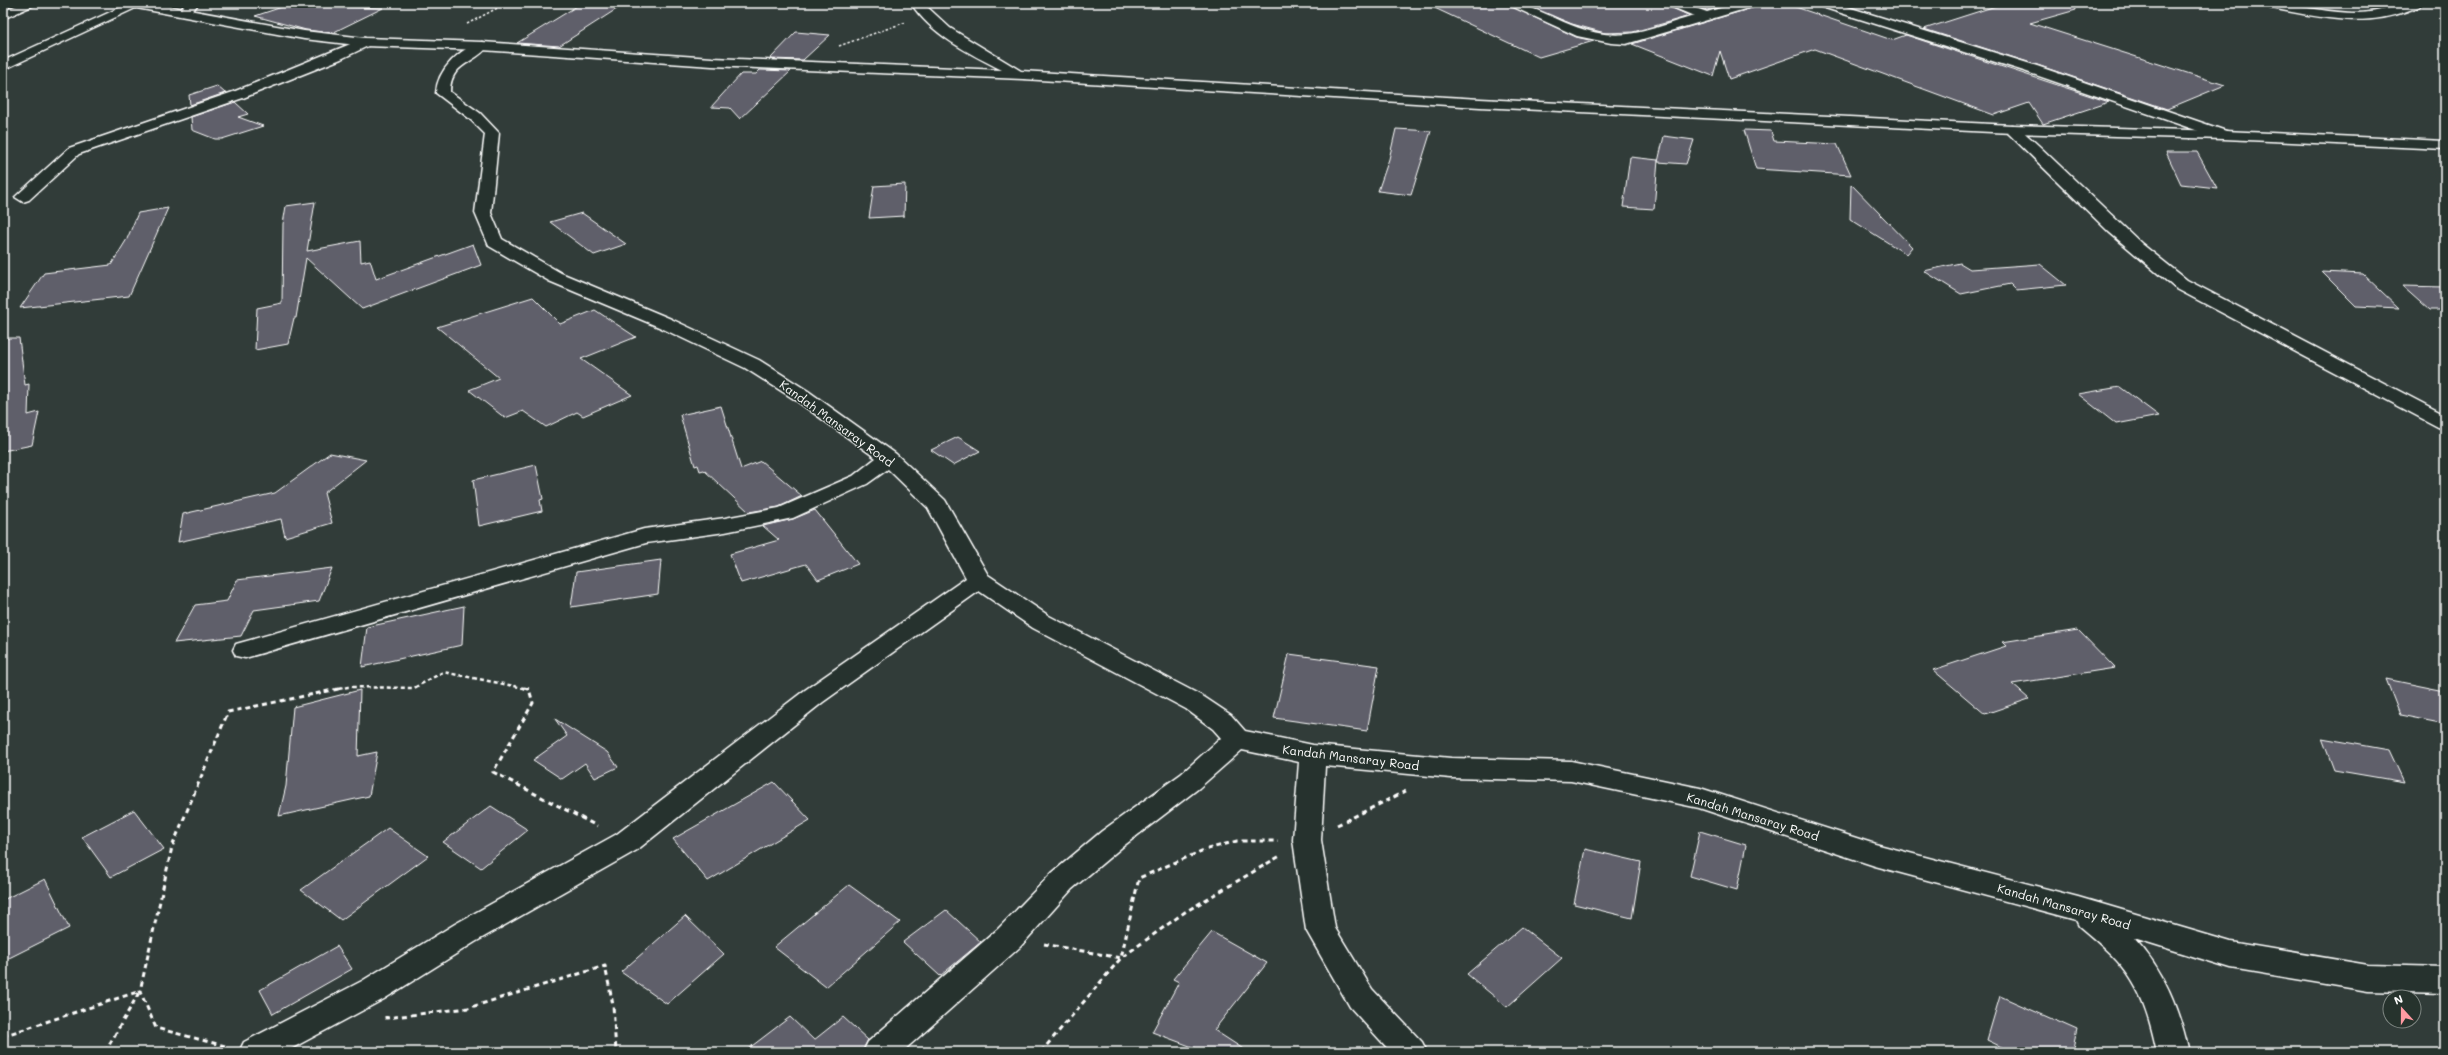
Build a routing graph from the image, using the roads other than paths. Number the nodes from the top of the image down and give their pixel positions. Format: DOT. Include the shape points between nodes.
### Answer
graph roads {
  1 [pos="33,3"];
  2 [pos="917,3"];
  3 [pos="1511,3"];
  4 [pos="1668,3"];
  5 [pos="1751,3"];
  6 [pos="1823,3"];
  7 [pos="2265,3"];
  8 [pos="2417,3"];
  9 [pos="135,4"];
  10 [pos="189,8"];
  11 [pos="3,15"];
  12 [pos="1706,16"];
  13 [pos="365,42"];
  14 [pos="482,46"];
  15 [pos="3,66"];
  16 [pos="1023,75"];
  17 [pos="2012,129"];
  18 [pos="2224,135"];
  19 [pos="2445,146"];
  20 [pos="23,197"];
  21 [pos="2445,423"];
  22 [pos="889,458"];
  23 [pos="979,580"];
  24 [pos="245,650"];
  25 [pos="1237,739"];
  26 [pos="1313,755"];
  27 [pos="2078,909"];
  28 [pos="2445,980"];
  29 [pos="244,1050"];
  30 [pos="879,1052"];
  31 [pos="1411,1052"];
  32 [pos="2173,1052"];
  1 -- 11 [label="street"];
  2 -- 16 [label="street" via="926,16 990,60"];
  3 -- 12 [label="street" via="1594,37 1611,41 1626,40"];
  4 -- 12 [label="street"];
  5 -- 12 [label="street"];
  6 -- 18 [label="street" via="2032,68"];
  7 -- 8 [label="street" via="2331,15 2364,16 2384,14"];
  9 -- 10 [label="street"];
  9 -- 15 [label="street"];
  10 -- 13 [label="street" via="304,35"];
  13 -- 14 [label="street"];
  13 -- 20 [label="street" via="238,95 74,150"];
  14 -- 16 [label="street" via="712,62"];
  14 -- 22 [label="street, Kandah Mansaray Road" via="455,64 442,84 442,93 475,116 492,134 483,213 495,242 555,277 665,323 752,364 802,395"];
  16 -- 17 [label="street" via="1480,103"];
  17 -- 18 [label="street"];
  17 -- 21 [label="street" via="2069,181 2122,237 2154,266 2180,284"];
  18 -- 19 [label="street"];
  22 -- 23 [label="street, Kandah Mansaray Road" via="937,505"];
  22 -- 24 [label="street" via="860,480 785,513 725,525 644,536"];
  23 -- 25 [label="street, Kandah Mansaray Road" via="1042,622 1195,703 1222,722"];
  23 -- 29 [label="street" via="814,696 627,842 465,933 373,990"];
  25 -- 26 [label="street, Kandah Mansaray Road"];
  25 -- 30 [label="street" via="1190,781 1112,839 1062,881 1008,938"];
  26 -- 27 [label="street, Kandah Mansaray Road" via="1451,768 1571,771 1700,798 1875,855"];
  26 -- 31 [label="street" via="1307,840 1321,930 1361,998"];
  27 -- 28 [label="street, Kandah Mansaray Road" via="2231,956 2368,978"];
  27 -- 32 [label="street" via="2119,941 2147,973 2166,1016"];
}
